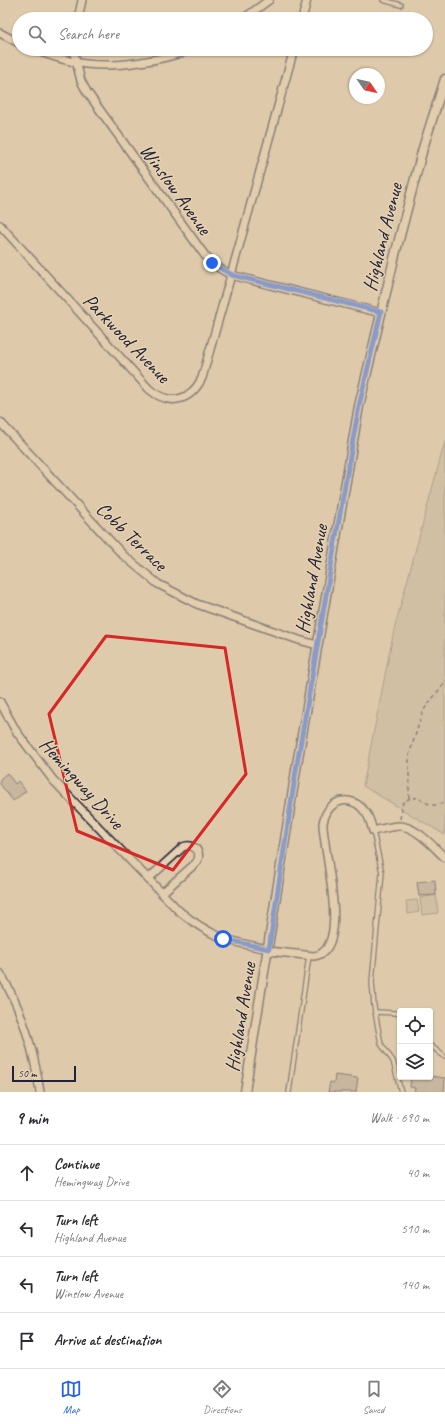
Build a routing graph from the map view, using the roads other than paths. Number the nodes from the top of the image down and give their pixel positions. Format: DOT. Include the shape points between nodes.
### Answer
graph roads {
  1 [pos="82,0"];
  2 [pos="269,0"];
  3 [pos="307,0"];
  4 [pos="383,0"];
  5 [pos="401,5"];
  6 [pos="79,12"];
  7 [pos="253,12"];
  8 [pos="304,12"];
  9 [pos="0,32"];
  10 [pos="12,39"];
  11 [pos="56,56"];
  12 [pos="75,56"];
  13 [pos="171,56"];
  14 [pos="292,56"];
  15 [pos="76,62"];
  16 [pos="445,79"];
  17 [pos="0,226"];
  18 [pos="232,275"];
  19 [pos="381,312"];
  20 [pos="0,422"];
  21 [pos="317,645"];
  22 [pos="0,702"];
  23 [pos="373,831"];
  24 [pos="445,858"];
  25 [pos="148,879"];
  26 [pos="162,893"];
  27 [pos="268,950"];
  28 [pos="309,956"];
  29 [pos="0,973"];
  30 [pos="375,1012"];
  31 [pos="397,1014"];
  32 [pos="433,1047"];
  33 [pos="445,1057"];
  34 [pos="40,1092"];
  35 [pos="245,1092"];
  36 [pos="289,1092"];
  37 [pos="401,1092"];
  1 -- 6 [label="street"];
  2 -- 7 [label="street"];
  3 -- 8 [label="street"];
  4 -- 5 [label="lane"];
  9 -- 10 [label="street"];
  11 -- 15 [label="street"];
  12 -- 15 [label="street, Winslow Avenue"];
  13 -- 15 [label="street" via="108,65"];
  14 -- 18 [label="street, Parkwood Avenue"];
  15 -- 18 [label="street, Winslow Avenue" via="87,92 206,258"];
  16 -- 19 [label="street, Highland Avenue" via="422,148"];
  17 -- 18 [label="street, Parkwood Avenue" via="149,389 166,399 174,400 185,396 199,383"];
  18 -- 19 [label="street, Winslow Avenue"];
  19 -- 21 [label="street, Highland Avenue" via="359,406"];
  20 -- 21 [label="street, Cobb Terrace" via="123,554 158,584 197,604"];
  21 -- 27 [label="street, Highland Avenue"];
  22 -- 25 [label="street, Hemingway Drive" via="16,731 53,780"];
  23 -- 24 [label="street" via="398,826 407,827"];
  23 -- 28 [label="street" via="366,812 352,802 336,803 325,813 323,828 334,902 333,926 328,948 318,955"];
  23 -- 30 [label="lane" via="382,873 372,982"];
  25 -- 26 [label="street, Hemingway Drive"];
  25 -- 26 [label="street" via="183,847 190,845 196,848 199,854 196,863"];
  26 -- 27 [label="street, Hemingway Drive" via="182,914 213,934 232,942"];
  27 -- 28 [label="street, Hemingway Drive"];
  27 -- 35 [label="street, Highland Avenue"];
  28 -- 36 [label="lane"];
  29 -- 34 [label="street" via="18,1007 36,1068"];
  30 -- 31 [label="lane"];
  30 -- 37 [label="lane" via="381,1044 393,1061"];
  32 -- 33 [label="lane"];
}
